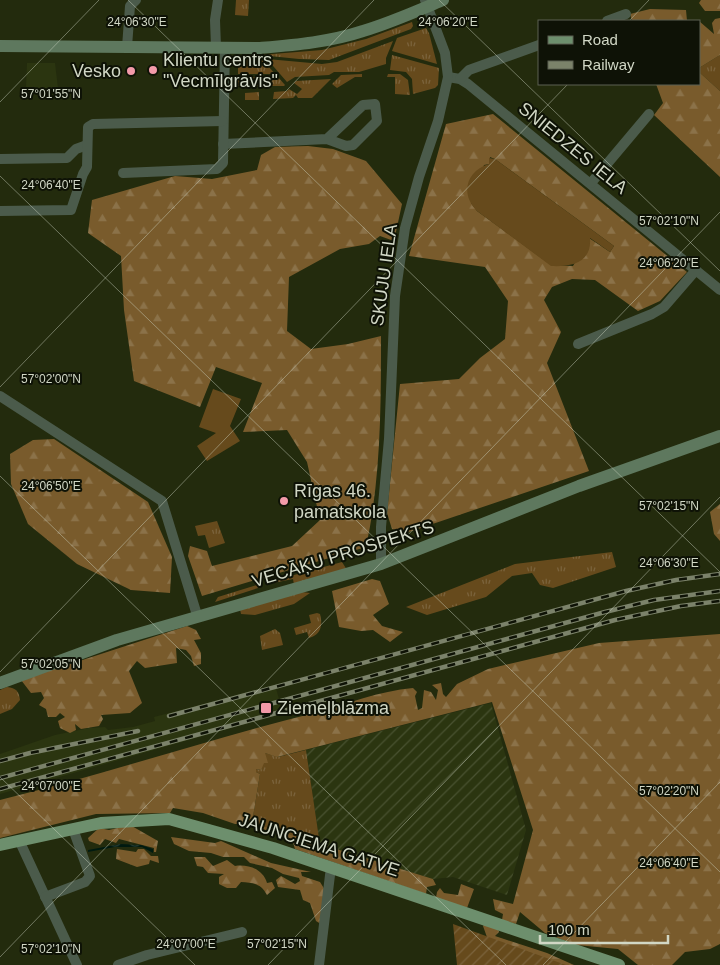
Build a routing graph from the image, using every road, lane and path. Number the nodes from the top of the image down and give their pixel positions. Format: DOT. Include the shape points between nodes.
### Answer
graph roads {
  1 [pos="136,0"];
  2 [pos="218,0"];
  3 [pos="443,0"];
  4 [pos="426,3"];
  5 [pos="626,14"];
  6 [pos="609,20"];
  7 [pos="538,45"];
  8 [pos="0,46"];
  9 [pos="128,47"];
  10 [pos="220,47"];
  11 [pos="448,77"];
  12 [pos="460,79"];
  13 [pos="649,114"];
  14 [pos="223,121"];
  15 [pos="327,139"];
  16 [pos="223,144"];
  17 [pos="87,145"];
  18 [pos="0,159"];
  19 [pos="123,173"];
  20 [pos="591,182"];
  21 [pos="0,211"];
  22 [pos="696,270"];
  23 [pos="720,290"];
  24 [pos="578,344"];
  25 [pos="0,396"];
  26 [pos="720,436"];
  27 [pos="381,564"];
  28 [pos="197,615"];
  29 [pos="0,683"];
  30 [pos="73,829"];
  31 [pos="20,840"];
  32 [pos="0,845"];
  33 [pos="331,867"];
  34 [pos="45,897"];
  35 [pos="242,932"];
  36 [pos="77,965"];
  37 [pos="118,965"];
  38 [pos="319,965"];
  39 [pos="619,965"];
  1 -- 9 [label="street" via="130,6"];
  2 -- 10 [label="street" via="215,20"];
  3 -- 4 [label="main road"];
  4 -- 10 [label="main road" via="363,32 339,38 270,47"];
  4 -- 11 [label="street, SKUJU IELA" via="444,53"];
  5 -- 6 [label="street"];
  7 -- 12 [label="street" via="469,70"];
  8 -- 9 [label="main road"];
  9 -- 10 [label="main road"];
  10 -- 14 [label="street"];
  11 -- 12 [label="street, SNIEDZES IELA"];
  11 -- 27 [label="street, SKUJU IELA" via="438,122 411,204 400,258 392,328"];
  12 -- 20 [label="street, SNIEDZES IELA"];
  13 -- 20 [label="street"];
  14 -- 16 [label="street"];
  14 -- 17 [label="street" via="93,124 88,127"];
  15 -- 15 [label="street" via="363,105 375,104 377,121 353,145 346,146"];
  15 -- 16 [label="street"];
  16 -- 19 [label="street" via="223,163 217,170"];
  17 -- 18 [label="street" via="76,149 67,158"];
  17 -- 21 [label="street" via="87,167 71,210"];
  20 -- 22 [label="street, SNIEDZES IELA"];
  22 -- 23 [label="street, SNIEDZES IELA"];
  22 -- 24 [label="street" via="675,296 658,310"];
  25 -- 28 [label="street" via="162,501"];
  26 -- 27 [label="main road, VECĀĶU PROSPEKTS" via="579,486"];
  27 -- 28 [label="main road, VECĀĶU PROSPEKTS"];
  28 -- 29 [label="main road, VECĀĶU PROSPEKTS" via="102,645"];
  30 -- 31 [label="main road, JAUNCIEMA GATVE"];
  30 -- 33 [label="main road, JAUNCIEMA GATVE" via="101,823 169,818"];
  30 -- 34 [label="street" via="90,876 85,882"];
  31 -- 32 [label="main road, JAUNCIEMA GATVE"];
  31 -- 34 [label="street"];
  33 -- 38 [label="street"];
  33 -- 39 [label="main road, JAUNCIEMA GATVE"];
  34 -- 36 [label="street"];
  35 -- 37 [label="street"];
}
